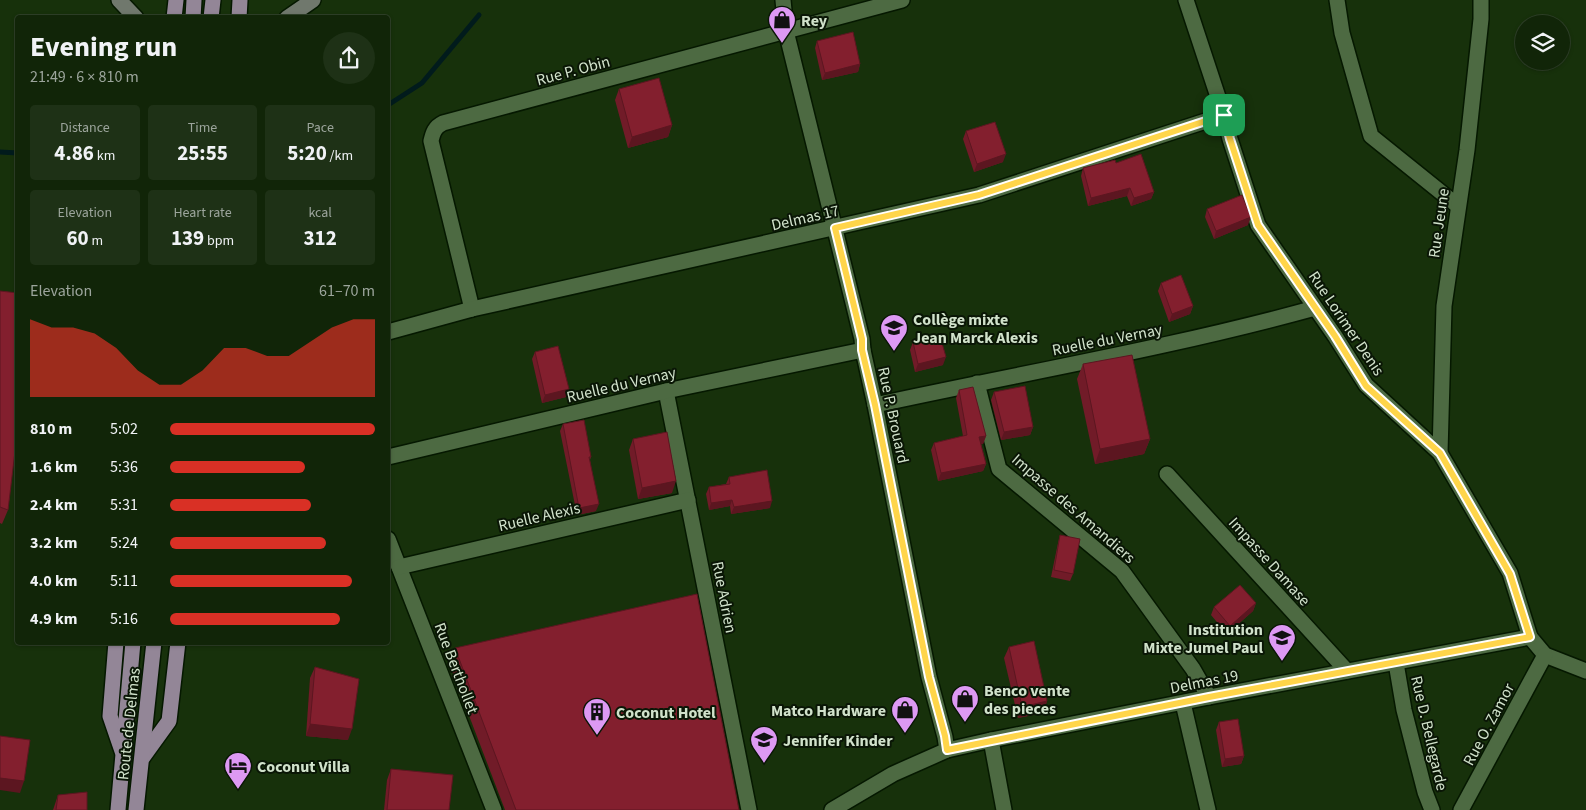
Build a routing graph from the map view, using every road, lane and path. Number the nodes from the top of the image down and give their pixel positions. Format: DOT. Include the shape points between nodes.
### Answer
graph roads {
  1 [pos="119,0"];
  2 [pos="176,0"];
  3 [pos="194,0"];
  4 [pos="213,0"];
  5 [pos="240,0"];
  6 [pos="313,0"];
  7 [pos="783,0"];
  8 [pos="902,0"];
  9 [pos="1186,0"];
  10 [pos="1337,0"];
  11 [pos="1481,0"];
  12 [pos="133,15"];
  13 [pos="174,15"];
  14 [pos="193,15"];
  15 [pos="211,15"];
  16 [pos="239,15"];
  17 [pos="291,15"];
  18 [pos="786,31"];
  19 [pos="1224,115"];
  20 [pos="1458,206"];
  21 [pos="835,228"];
  22 [pos="1315,308"];
  23 [pos="472,309"];
  24 [pos="390,331"];
  25 [pos="862,350"];
  26 [pos="977,383"];
  27 [pos="666,391"];
  28 [pos="875,405"];
  29 [pos="1440,453"];
  30 [pos="390,457"];
  31 [pos="1167,474"];
  32 [pos="688,500"];
  33 [pos="390,543"];
  34 [pos="399,567"];
  35 [pos="1530,637"];
  36 [pos="116,645"];
  37 [pos="133,645"];
  38 [pos="154,645"];
  39 [pos="178,645"];
  40 [pos="1545,655"];
  41 [pos="1396,663"];
  42 [pos="1347,671"];
  43 [pos="1586,671"];
  44 [pos="1209,697"];
  45 [pos="1183,703"];
  46 [pos="991,740"];
  47 [pos="947,750"];
  48 [pos="124,757"];
  49 [pos="142,758"];
  50 [pos="118,810"];
  51 [pos="136,810"];
  52 [pos="494,810"];
  53 [pos="749,810"];
  54 [pos="832,810"];
  55 [pos="1004,810"];
  56 [pos="1208,810"];
  57 [pos="1432,810"];
  58 [pos="1461,810"];
  1 -- 12 [label="main road"];
  2 -- 13 [label="main road"];
  3 -- 14 [label="main road"];
  4 -- 15 [label="main road"];
  5 -- 16 [label="main road"];
  6 -- 17 [label="main road"];
  7 -- 18 [label="street, Rue P. Brouard"];
  8 -- 18 [label="street, Rue P. Obin"];
  9 -- 19 [label="street, Rue Lorimer Denis"];
  10 -- 20 [label="street" via="1342,33 1371,136"];
  11 -- 20 [label="street, Rue Jeune" via="1467,150"];
  18 -- 21 [label="street, Rue P. Brouard"];
  18 -- 23 [label="street, Rue P. Obin" via="437,126 431,141"];
  19 -- 21 [label="street, Delmas 17" via="979,195"];
  19 -- 22 [label="street, Rue Lorimer Denis" via="1258,225"];
  20 -- 29 [label="street, Rue Jeune" via="1444,306"];
  21 -- 23 [label="street, Delmas 17"];
  21 -- 25 [label="street, Rue P. Brouard"];
  22 -- 26 [label="street, Ruelle du Vernay" via="1171,344"];
  22 -- 29 [label="street, Rue Lorimer Denis" via="1366,386"];
  23 -- 24 [label="street, Delmas 17"];
  25 -- 27 [label="street, Ruelle du Vernay"];
  25 -- 28 [label="street, Rue P. Brouard"];
  26 -- 28 [label="street, Ruelle du Vernay"];
  26 -- 44 [label="street, Impasse des Amandiers" via="1000,469 1122,571 1193,669"];
  27 -- 30 [label="street, Ruelle du Vernay"];
  27 -- 32 [label="street, Rue Adrien"];
  28 -- 47 [label="street, Rue P. Brouard" via="929,677"];
  29 -- 35 [label="street, Rue Lorimer Denis" via="1510,574"];
  31 -- 42 [label="street, Impasse Damase"];
  32 -- 34 [label="street, Ruelle Alexis"];
  32 -- 53 [label="street, Rue Adrien"];
  33 -- 34 [label="street, Rue Berthollet"];
  34 -- 52 [label="street, Rue Berthollet"];
  35 -- 40 [label="street"];
  35 -- 41 [label="street, Delmas 19"];
  36 -- 48 [label="main road" via="110,716"];
  37 -- 48 [label="main road, Route de Delmas"];
  38 -- 49 [label="main road, Route de Delmas"];
  39 -- 49 [label="main road" via="169,721"];
  40 -- 43 [label="street"];
  40 -- 58 [label="street, Rue O. Zamor"];
  41 -- 42 [label="street, Delmas 19"];
  41 -- 57 [label="street, Rue D. Bellegarde" via="1404,710"];
  42 -- 44 [label="street, Delmas 19"];
  44 -- 45 [label="street, Delmas 19"];
  45 -- 46 [label="street, Delmas 19"];
  45 -- 56 [label="street"];
  46 -- 47 [label="street, Delmas 19"];
  46 -- 55 [label="street"];
  47 -- 54 [label="street, Delmas 19" via="892,774"];
  48 -- 50 [label="main road, Route de Delmas"];
  49 -- 51 [label="main road, Route de Delmas"];
}
